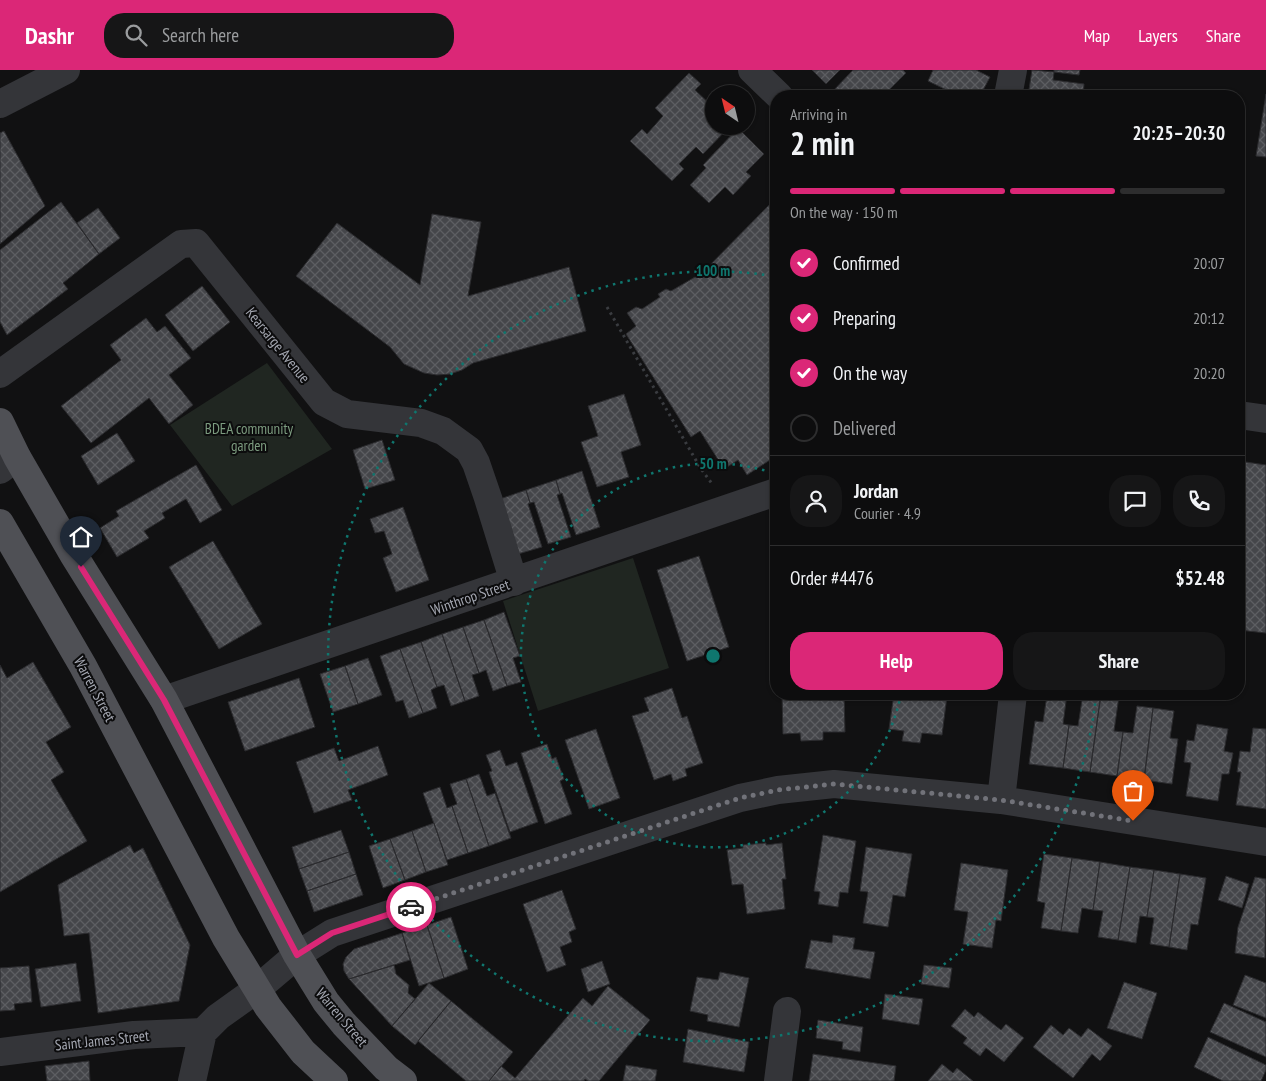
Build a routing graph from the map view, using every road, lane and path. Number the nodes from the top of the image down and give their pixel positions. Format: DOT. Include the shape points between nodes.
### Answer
graph roads {
  1 [pos="66,70"];
  2 [pos="752,70"];
  3 [pos="1013,70"];
  4 [pos="773,90"];
  5 [pos="1009,90"];
  6 [pos="0,104"];
  7 [pos="608,306"];
  8 [pos="0,374"];
  9 [pos="1245,416"];
  10 [pos="1266,419"];
  11 [pos="0,422"];
  12 [pos="8,463"];
  13 [pos="770,494"];
  14 [pos="729,508"];
  15 [pos="0,523"];
  16 [pos="514,582"];
  17 [pos="164,700"];
  18 [pos="1012,700"];
  19 [pos="1001,800"];
  20 [pos="1266,842"];
  21 [pos="297,955"];
  22 [pos="257,989"];
  23 [pos="788,1011"];
  24 [pos="203,1032"];
  25 [pos="0,1052"];
  26 [pos="192,1081"];
  27 [pos="334,1081"];
  28 [pos="403,1081"];
  29 [pos="778,1081"];
  1 -- 6 [label="street"];
  2 -- 4 [label="street"];
  3 -- 5 [label="street"];
  7 -- 14 [label="path" via="701,469"];
  8 -- 16 [label="street, Kearsarge Avenue" via="181,244 196,243 324,402 347,414 421,422 443,431 469,450 476,462"];
  9 -- 10 [label="street"];
  11 -- 12 [label="main road, Warren Street"];
  12 -- 17 [label="main road, Warren Street"];
  13 -- 14 [label="street, Winthrop Street"];
  14 -- 16 [label="street, Winthrop Street"];
  15 -- 22 [label="main road, Warren Street" via="83,666 226,938"];
  16 -- 17 [label="street, Winthrop Street"];
  17 -- 21 [label="main road, Warren Street"];
  18 -- 19 [label="street"];
  19 -- 20 [label="street"];
  19 -- 21 [label="street" via="834,784 740,798 332,933"];
  21 -- 22 [label="street"];
  21 -- 28 [label="main road, Warren Street" via="344,1024"];
  22 -- 24 [label="street"];
  22 -- 27 [label="main road, Warren Street" via="303,1052"];
  23 -- 29 [label="street"];
  24 -- 25 [label="street, Saint James Street" via="134,1035"];
  24 -- 26 [label="street"];
}
